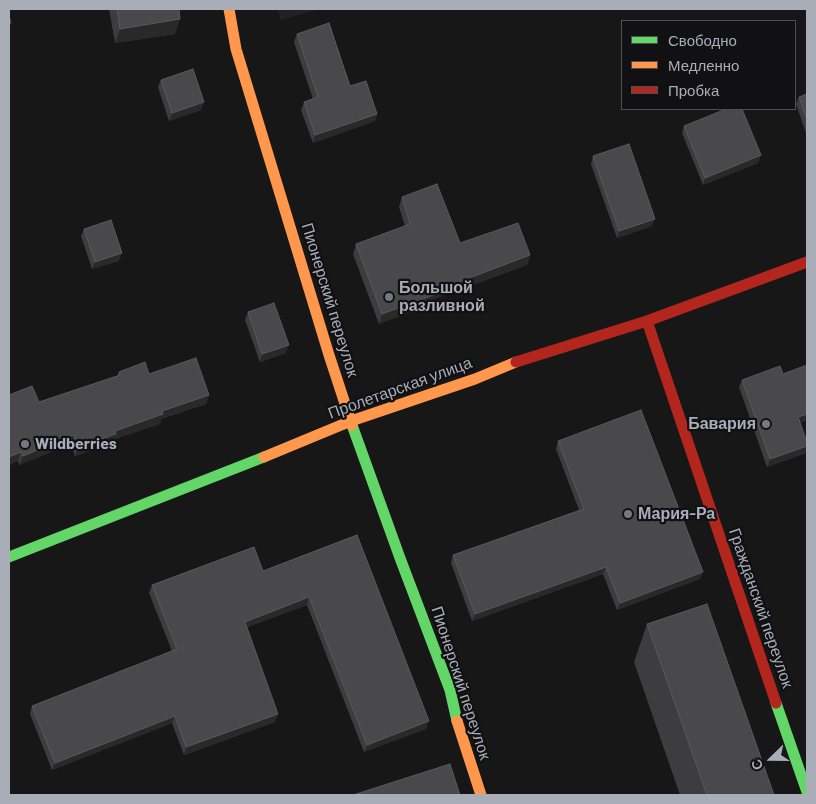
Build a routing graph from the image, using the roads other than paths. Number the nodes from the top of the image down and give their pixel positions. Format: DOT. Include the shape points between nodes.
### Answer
graph roads {
  1 [pos="229,9"];
  2 [pos="807,262"];
  3 [pos="646,321"];
  4 [pos="351,421"];
  5 [pos="9,557"];
  6 [pos="807,792"];
  7 [pos="481,795"];
  1 -- 4 [label="street, Пионерский переулок" via="236,49"];
  2 -- 3 [label="street, Пролетарская улица"];
  3 -- 4 [label="street, Пролетарская улица" via="510,364"];
  3 -- 6 [label="street, Гражданский переулок"];
  4 -- 5 [label="street, Пролетарская улица"];
  4 -- 7 [label="street, Пионерский переулок" via="450,690"];
}
